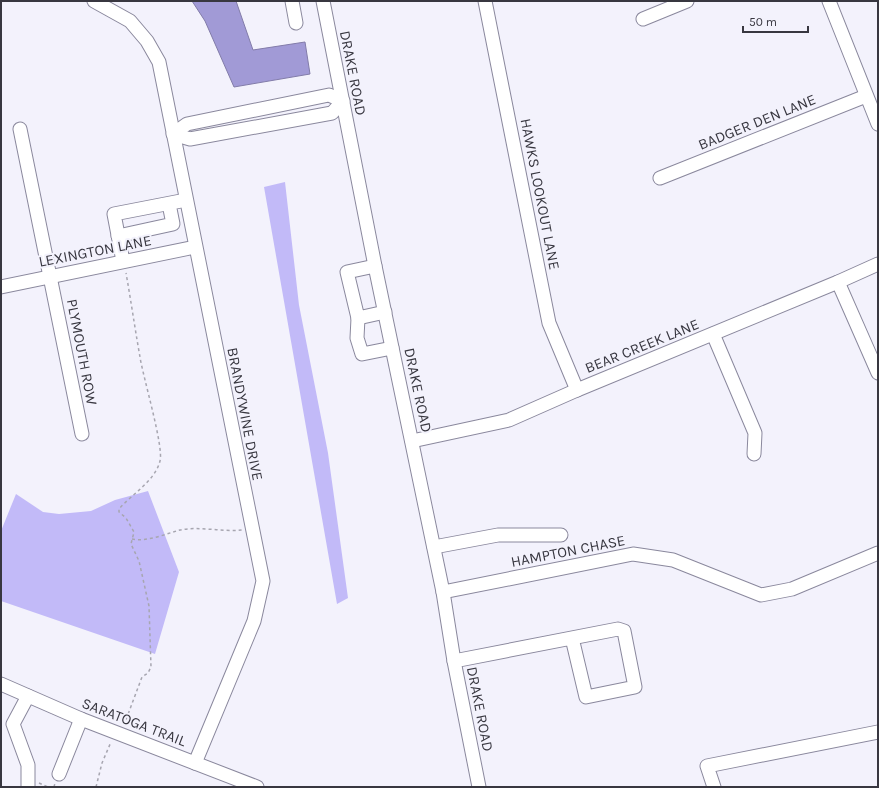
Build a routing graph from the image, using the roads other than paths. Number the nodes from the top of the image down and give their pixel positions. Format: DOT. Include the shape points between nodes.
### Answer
graph roads {
  1 [pos="94,1"];
  2 [pos="292,1"];
  3 [pos="323,1"];
  4 [pos="485,1"];
  5 [pos="687,1"];
  6 [pos="829,1"];
  7 [pos="643,19"];
  8 [pos="296,23"];
  9 [pos="866,96"];
  10 [pos="342,101"];
  11 [pos="878,124"];
  12 [pos="20,129"];
  13 [pos="173,134"];
  14 [pos="660,178"];
  15 [pos="186,200"];
  16 [pos="170,204"];
  17 [pos="118,236"];
  18 [pos="195,247"];
  19 [pos="124,262"];
  20 [pos="878,264"];
  21 [pos="375,266"];
  22 [pos="50,276"];
  23 [pos="838,282"];
  24 [pos="1,287"];
  25 [pos="385,312"];
  26 [pos="358,318"];
  27 [pos="713,334"];
  28 [pos="392,348"];
  29 [pos="878,372"];
  30 [pos="577,390"];
  31 [pos="82,434"];
  32 [pos="412,441"];
  33 [pos="754,454"];
  34 [pos="561,535"];
  35 [pos="434,547"];
  36 [pos="878,553"];
  37 [pos="443,592"];
  38 [pos="572,638"];
  39 [pos="454,661"];
  40 [pos="1,684"];
  41 [pos="28,696"];
  42 [pos="81,719"];
  43 [pos="878,732"];
  44 [pos="195,763"];
  45 [pos="59,774"];
  46 [pos="31,784"];
  47 [pos="257,787"];
  48 [pos="479,787"];
  49 [pos="714,787"];
  1 -- 13 [label="street, BRANDYWINE DRIVE" via="130,21 147,41 159,62"];
  2 -- 8 [label="street"];
  3 -- 10 [label="street, DRAKE ROAD"];
  4 -- 30 [label="street, HAWKS LOOKOUT LANE" via="549,323"];
  5 -- 7 [label="street"];
  6 -- 9 [label="street"];
  9 -- 11 [label="street"];
  9 -- 14 [label="street, BADGER DEN LANE"];
  10 -- 13 [label="street" via="329,94 187,124"];
  10 -- 13 [label="street" via="332,113 190,139"];
  10 -- 21 [label="street, DRAKE ROAD"];
  12 -- 22 [label="street, PLYMOUTH ROW"];
  13 -- 15 [label="street, BRANDYWINE DRIVE"];
  15 -- 16 [label="street"];
  15 -- 18 [label="street, BRANDYWINE DRIVE"];
  16 -- 17 [label="street" via="172,224"];
  16 -- 17 [label="street" via="114,214"];
  17 -- 19 [label="street"];
  18 -- 19 [label="street, LEXINGTON LANE"];
  18 -- 44 [label="street, BRANDYWINE DRIVE" via="263,581 254,621"];
  19 -- 22 [label="street, LEXINGTON LANE"];
  20 -- 23 [label="street, BEAR CREEK LANE"];
  21 -- 25 [label="street, DRAKE ROAD"];
  21 -- 26 [label="street" via="348,272"];
  22 -- 24 [label="street, LEXINGTON LANE"];
  22 -- 31 [label="street, PLYMOUTH ROW"];
  23 -- 27 [label="street, BEAR CREEK LANE"];
  23 -- 29 [label="street"];
  25 -- 26 [label="street"];
  25 -- 28 [label="street, DRAKE ROAD"];
  26 -- 28 [label="street" via="357,338 362,354"];
  27 -- 30 [label="street, BEAR CREEK LANE"];
  27 -- 33 [label="street" via="755,433"];
  28 -- 32 [label="street, DRAKE ROAD"];
  30 -- 32 [label="street, BEAR CREEK LANE" via="509,420"];
  32 -- 35 [label="street, DRAKE ROAD"];
  34 -- 35 [label="street" via="498,535"];
  35 -- 37 [label="street, DRAKE ROAD"];
  36 -- 37 [label="street, HAMPTON CHASE" via="792,589 761,595 673,560 633,554"];
  37 -- 39 [label="street, DRAKE ROAD"];
  38 -- 38 [label="street" via="618,629 624,632 635,687 586,697"];
  38 -- 39 [label="street"];
  39 -- 48 [label="street, DRAKE ROAD"];
  40 -- 41 [label="street, SARATOGA TRAIL"];
  41 -- 42 [label="street, SARATOGA TRAIL"];
  41 -- 46 [label="street" via="13,724 28,765"];
  42 -- 44 [label="street, SARATOGA TRAIL"];
  42 -- 45 [label="street"];
  43 -- 49 [label="street" via="706,766"];
  44 -- 47 [label="street, SARATOGA TRAIL"];
}
